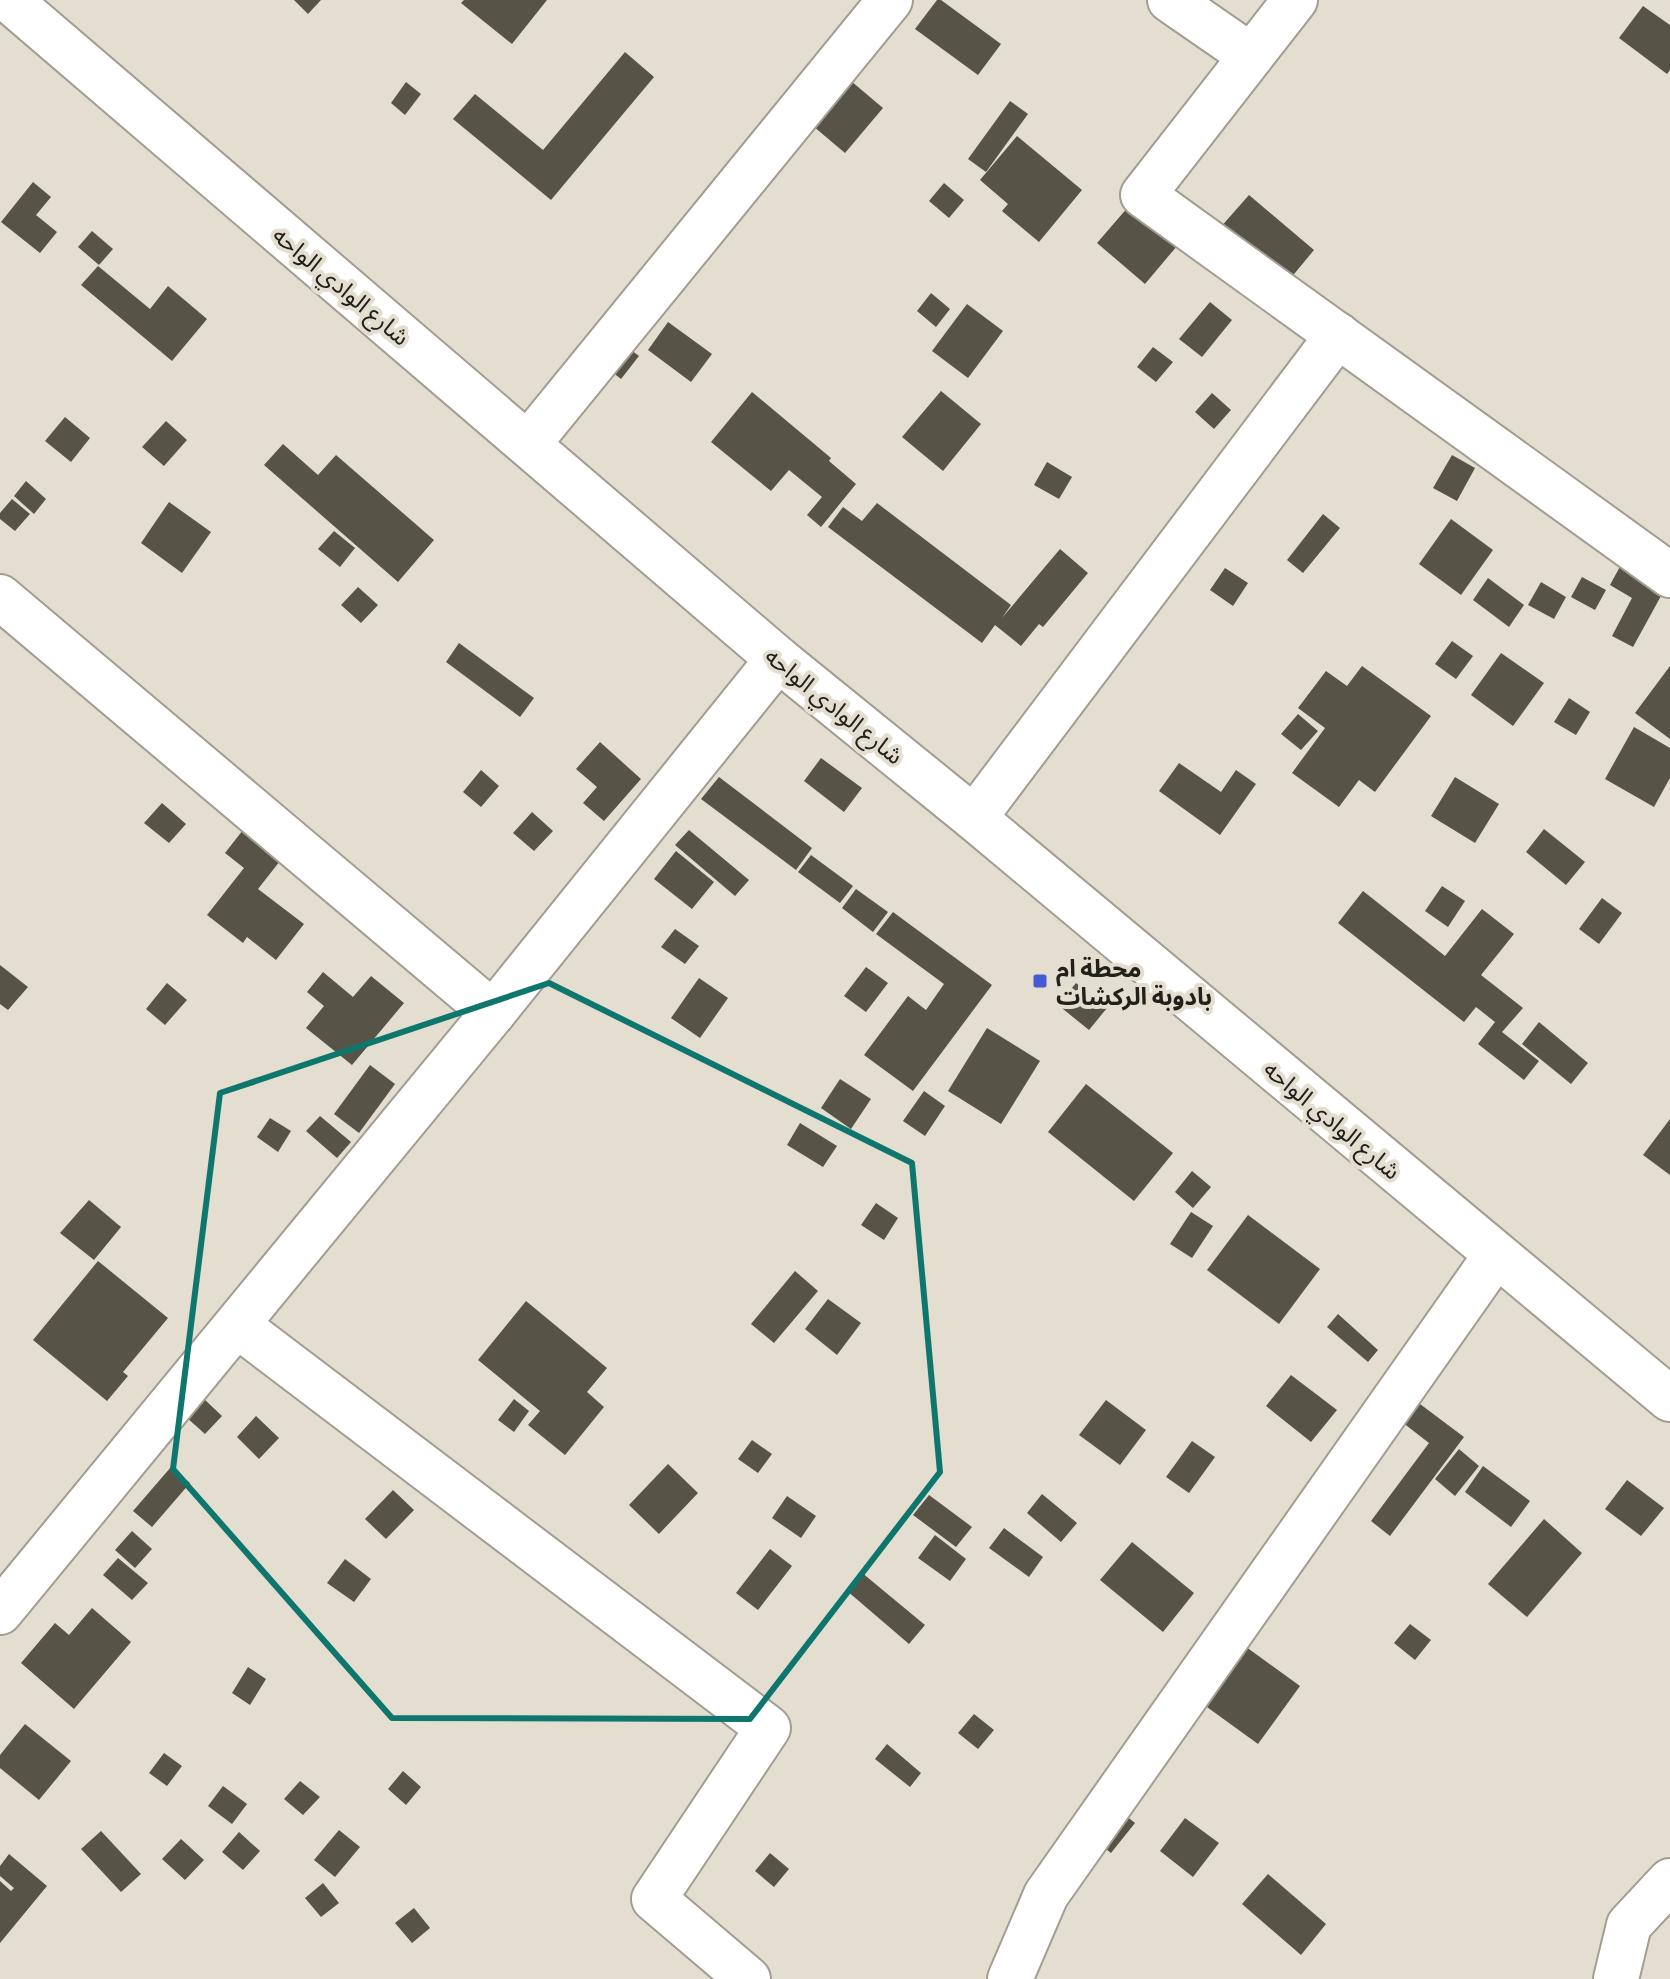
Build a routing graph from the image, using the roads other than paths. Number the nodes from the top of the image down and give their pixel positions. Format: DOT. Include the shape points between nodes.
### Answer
graph roads {
  1 [pos="9,0"];
  2 [pos="890,0"];
  3 [pos="1170,0"];
  4 [pos="1295,0"];
  5 [pos="1251,56"];
  6 [pos="1338,335"];
  7 [pos="528,444"];
  8 [pos="1670,575"];
  9 [pos="0,597"];
  10 [pos="778,659"];
  11 [pos="974,818"];
  12 [pos="493,1013"];
  13 [pos="1496,1255"];
  14 [pos="237,1325"];
  15 [pos="1670,1399"];
  16 [pos="0,1612"];
  17 [pos="1670,1881"];
  18 [pos="748,1979"];
  19 [pos="1010,1979"];
  20 [pos="1616,1979"];
  1 -- 7 [label="street, شارع الوادي الواحه"];
  2 -- 7 [label="street"];
  3 -- 5 [label="street"];
  4 -- 5 [label="street"];
  5 -- 6 [label="street" via="1143,195"];
  6 -- 8 [label="street"];
  6 -- 11 [label="street"];
  7 -- 10 [label="street, شارع الوادي الواحه"];
  9 -- 12 [label="street"];
  10 -- 11 [label="street, شارع الوادي الواحه"];
  10 -- 12 [label="street"];
  11 -- 13 [label="street, شارع الوادي الواحه"];
  12 -- 14 [label="street"];
  13 -- 15 [label="street, شارع الوادي الواحه"];
  13 -- 19 [label="street" via="1046,1895"];
  14 -- 16 [label="street"];
  14 -- 18 [label="street" via="768,1728 654,1899"];
  17 -- 20 [label="street" via="1629,1925"];
}
